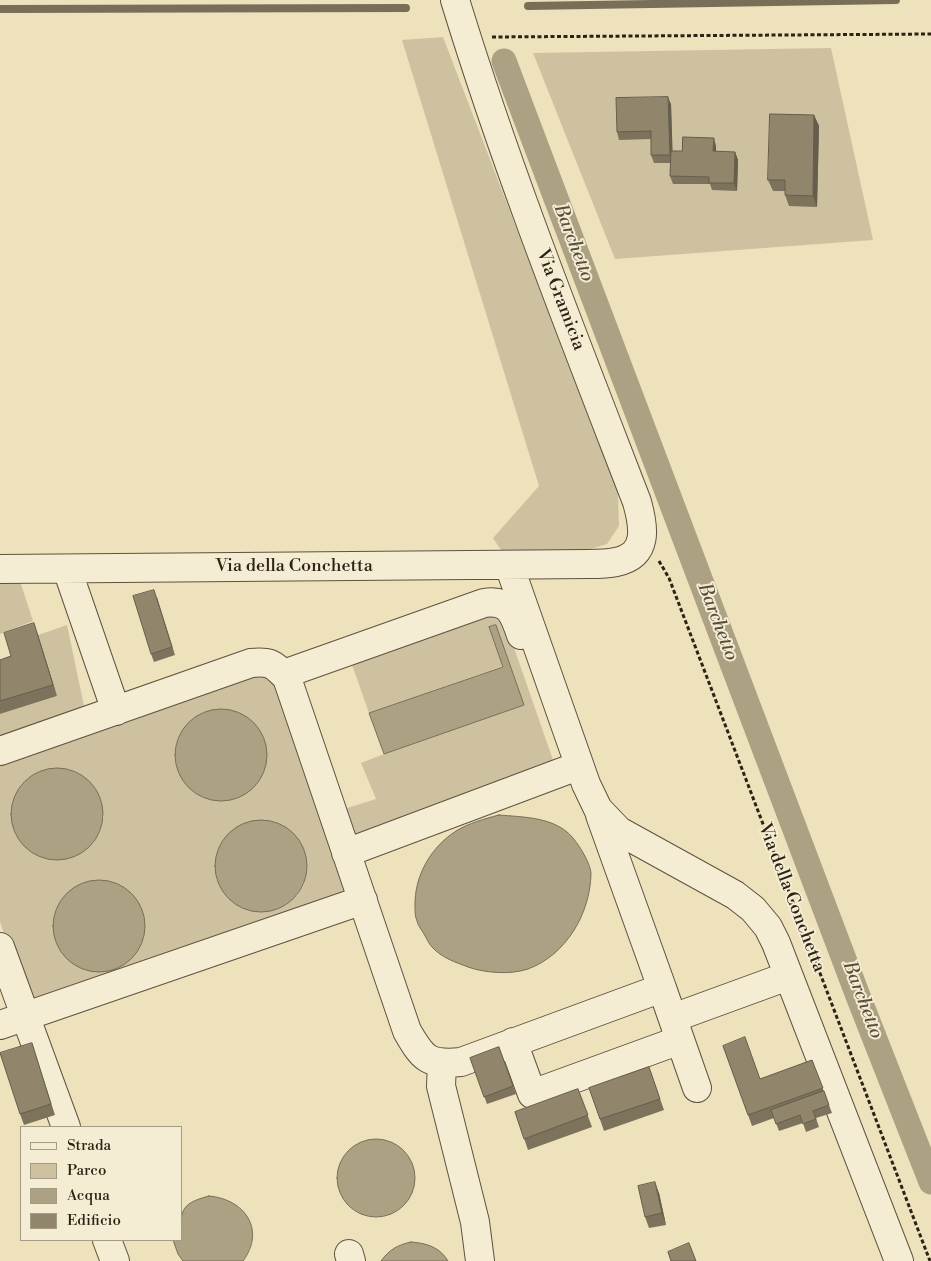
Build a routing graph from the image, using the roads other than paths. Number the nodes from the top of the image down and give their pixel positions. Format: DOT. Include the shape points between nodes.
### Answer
graph roads {
  1 [pos="456,0"];
  2 [pos="588,564"];
  3 [pos="509,565"];
  4 [pos="0,569"];
  5 [pos="67,569"];
  6 [pos="284,674"];
  7 [pos="116,711"];
  8 [pos="0,751"];
  9 [pos="570,768"];
  10 [pos="598,809"];
  11 [pos="346,853"];
  12 [pos="363,900"];
  13 [pos="0,947"];
  14 [pos="788,976"];
  15 [pos="662,988"];
  16 [pos="25,1016"];
  17 [pos="0,1025"];
  18 [pos="676,1029"];
  19 [pos="513,1042"];
  20 [pos="442,1064"];
  21 [pos="697,1088"];
  22 [pos="66,1126"];
  23 [pos="107,1241"];
  24 [pos="115,1261"];
  25 [pos="480,1261"];
  26 [pos="898,1261"];
  1 -- 2 [label="street, Via Gramicia" via="479,77 556,292 637,502 643,526 643,536 632,554 620,561"];
  2 -- 3 [label="street, Via della Conchetta"];
  3 -- 5 [label="street, Via della Conchetta"];
  3 -- 10 [label="street" via="586,784"];
  4 -- 5 [label="street, Via della Conchetta"];
  5 -- 7 [label="street"];
  6 -- 7 [label="street" via="266,661 251,663"];
  6 -- 9 [label="street" via="495,601 505,605 518,626"];
  6 -- 11 [label="street"];
  7 -- 8 [label="street"];
  9 -- 10 [label="street"];
  9 -- 11 [label="street"];
  10 -- 14 [label="street" via="619,831 735,895 753,909 768,927"];
  10 -- 15 [label="street"];
  11 -- 12 [label="street"];
  12 -- 16 [label="street"];
  12 -- 20 [label="street" via="407,1031 428,1059"];
  13 -- 16 [label="street"];
  14 -- 18 [label="street"];
  14 -- 26 [label="street"];
  15 -- 18 [label="street"];
  15 -- 19 [label="street"];
  16 -- 17 [label="street"];
  16 -- 22 [label="street"];
  18 -- 19 [label="street" via="532,1094"];
  18 -- 21 [label="street"];
  19 -- 20 [label="street" via="461,1062"];
  20 -- 25 [label="street" via="441,1086 475,1222"];
  23 -- 24 [label="street"];
}
